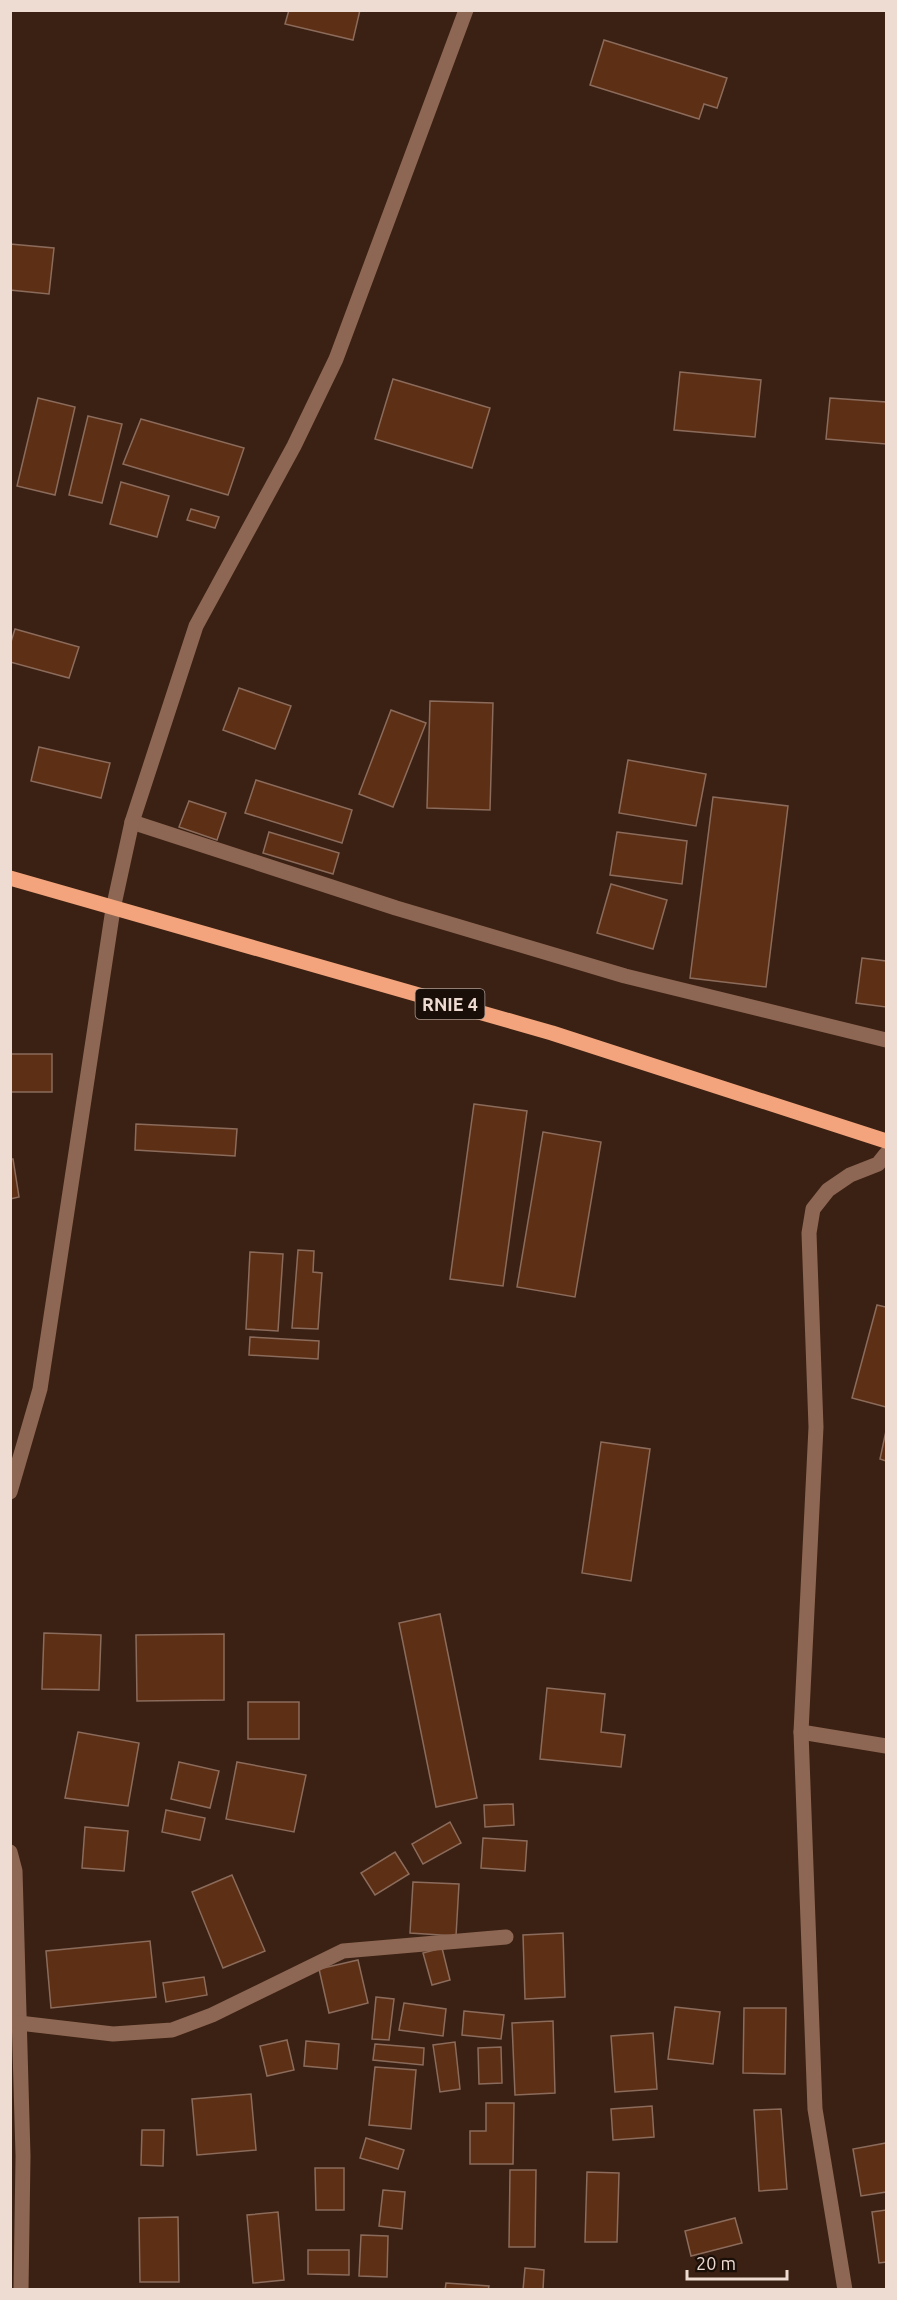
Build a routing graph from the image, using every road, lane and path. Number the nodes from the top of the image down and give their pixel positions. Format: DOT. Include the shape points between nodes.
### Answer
graph roads {
  1 [pos="466,10"];
  2 [pos="132,822"];
  3 [pos="10,878"];
  4 [pos="113,909"];
  5 [pos="886,1040"];
  6 [pos="886,1141"];
  7 [pos="886,1154"];
  8 [pos="10,1492"];
  9 [pos="801,1732"];
  10 [pos="886,1746"];
  11 [pos="10,1852"];
  12 [pos="506,1936"];
  13 [pos="18,2023"];
  14 [pos="21,2289"];
  15 [pos="845,2289"];
  1 -- 2 [label="street" via="336,359 294,446 196,626"];
  2 -- 4 [label="street"];
  2 -- 5 [label="street" via="613,973"];
  3 -- 4 [label="main road, RNIE 4"];
  4 -- 6 [label="main road, RNIE 4" via="552,1033"];
  4 -- 8 [label="street" via="40,1389"];
  7 -- 9 [label="street" via="878,1164 850,1175 828,1190 813,1209 809,1233 816,1426"];
  9 -- 10 [label="street"];
  9 -- 15 [label="street" via="816,2109"];
  11 -- 13 [label="street" via="15,1871"];
  12 -- 13 [label="street" via="343,1951 212,2015 172,2030 113,2034"];
  13 -- 14 [label="street" via="23,2156"];
}
